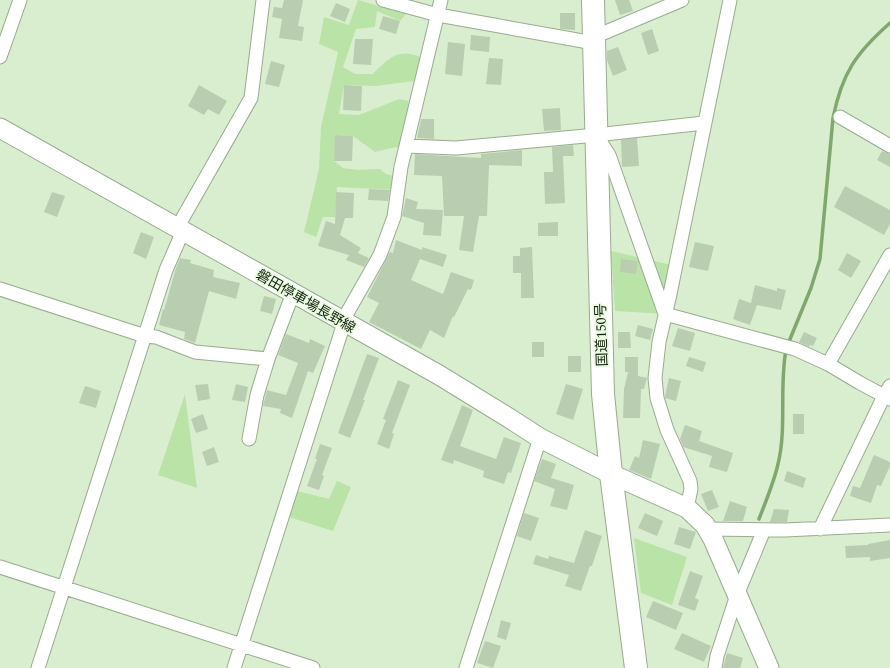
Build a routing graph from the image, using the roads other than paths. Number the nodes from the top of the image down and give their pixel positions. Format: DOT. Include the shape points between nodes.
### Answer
graph roads {
  1 [pos="20,0"];
  2 [pos="263,0"];
  3 [pos="383,0"];
  4 [pos="441,0"];
  5 [pos="593,0"];
  6 [pos="682,0"];
  7 [pos="730,0"];
  8 [pos="438,15"];
  9 [pos="594,40"];
  10 [pos="0,57"];
  11 [pos="840,117"];
  12 [pos="704,123"];
  13 [pos="0,128"];
  14 [pos="596,135"];
  15 [pos="406,146"];
  16 [pos="890,146"];
  17 [pos="180,229"];
  18 [pos="890,255"];
  19 [pos="0,289"];
  20 [pos="293,293"];
  21 [pos="665,314"];
  22 [pos="343,322"];
  23 [pos="144,336"];
  24 [pos="268,359"];
  25 [pos="828,364"];
  26 [pos="888,394"];
  27 [pos="540,438"];
  28 [pos="249,439"];
  29 [pos="611,474"];
  30 [pos="687,508"];
  31 [pos="890,525"];
  32 [pos="707,529"];
  33 [pos="820,529"];
  34 [pos="764,530"];
  35 [pos="0,567"];
  36 [pos="64,588"];
  37 [pos="737,595"];
  38 [pos="242,645"];
  39 [pos="38,668"];
  40 [pos="234,668"];
  41 [pos="313,668"];
  42 [pos="466,668"];
  43 [pos="636,668"];
  44 [pos="715,668"];
  45 [pos="769,668"];
  1 -- 10 [label="street"];
  2 -- 17 [label="street" via="251,98"];
  3 -- 8 [label="street"];
  4 -- 8 [label="street"];
  5 -- 9 [label="highway, 国道150号"];
  6 -- 9 [label="street"];
  7 -- 12 [label="street"];
  8 -- 9 [label="street"];
  8 -- 15 [label="street"];
  9 -- 14 [label="highway, 国道150号"];
  11 -- 16 [label="street"];
  12 -- 14 [label="street"];
  12 -- 21 [label="street"];
  13 -- 17 [label="main road, 磐田停車場長野線"];
  14 -- 15 [label="street" via="456,148"];
  14 -- 21 [label="street" via="609,155"];
  14 -- 29 [label="highway, 国道150号" via="603,394"];
  15 -- 22 [label="street" via="390,229 380,255"];
  17 -- 20 [label="main road, 磐田停車場長野線"];
  17 -- 23 [label="street"];
  18 -- 25 [label="street"];
  19 -- 23 [label="street"];
  20 -- 22 [label="main road, 磐田停車場長野線"];
  20 -- 24 [label="street"];
  21 -- 25 [label="street" via="795,349"];
  21 -- 30 [label="street" via="655,378 657,398 690,481"];
  22 -- 27 [label="main road, 磐田停車場長野線" via="439,375"];
  22 -- 38 [label="street"];
  23 -- 24 [label="street" via="156,337 195,352"];
  23 -- 36 [label="street"];
  24 -- 28 [label="street" via="257,395"];
  25 -- 26 [label="street"];
  26 -- 33 [label="street"];
  27 -- 29 [label="main road, 磐田停車場長野線"];
  27 -- 42 [label="street"];
  29 -- 30 [label="main road, 磐田停車場長野線"];
  29 -- 43 [label="highway, 国道150号"];
  30 -- 32 [label="main road, 磐田停車場長野線"];
  31 -- 33 [label="street"];
  32 -- 34 [label="street"];
  32 -- 37 [label="main road, 磐田停車場長野線"];
  33 -- 34 [label="street"];
  34 -- 37 [label="street"];
  35 -- 36 [label="street"];
  36 -- 38 [label="street"];
  36 -- 39 [label="street"];
  37 -- 44 [label="street"];
  37 -- 45 [label="main road, 磐田停車場長野線"];
  38 -- 40 [label="street"];
  38 -- 41 [label="street"];
}
